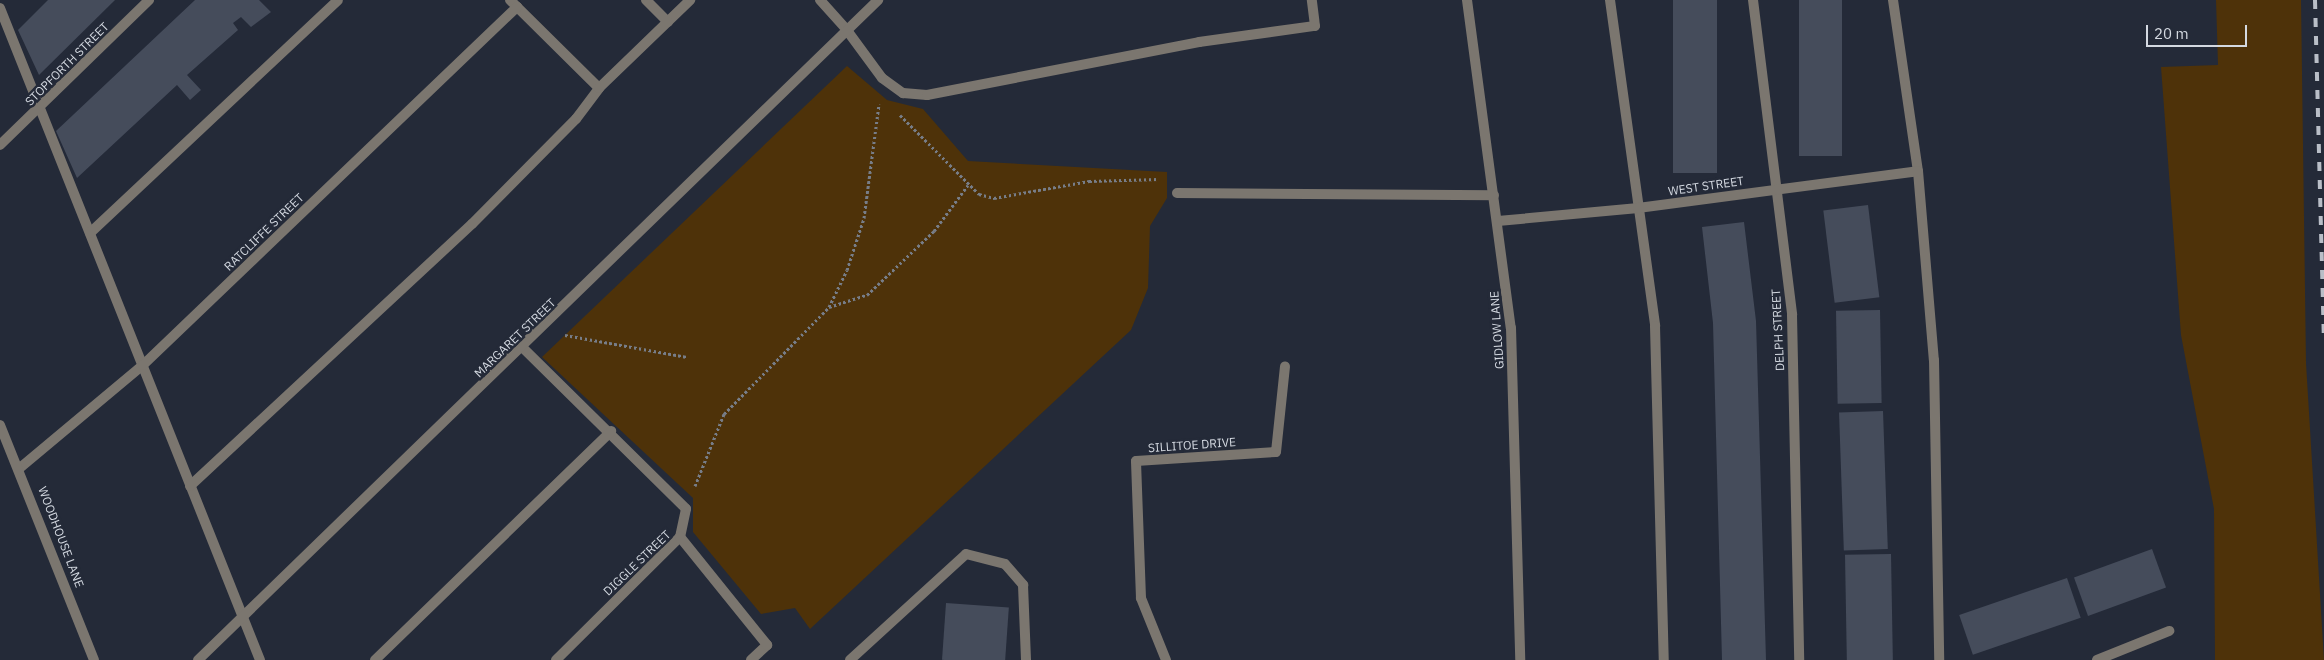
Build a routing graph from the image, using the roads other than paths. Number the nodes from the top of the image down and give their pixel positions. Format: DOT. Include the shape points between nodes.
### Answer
graph roads {
  1 [pos="149,0"];
  2 [pos="338,0"];
  3 [pos="646,0"];
  4 [pos="690,0"];
  5 [pos="820,0"];
  6 [pos="878,0"];
  7 [pos="1312,0"];
  8 [pos="1467,0"];
  9 [pos="1610,0"];
  10 [pos="1753,0"];
  11 [pos="1893,0"];
  12 [pos="514,4"];
  13 [pos="0,8"];
  14 [pos="668,22"];
  15 [pos="846,29"];
  16 [pos="599,88"];
  17 [pos="39,110"];
  18 [pos="0,145"];
  19 [pos="1918,171"];
  20 [pos="1778,189"];
  21 [pos="1181,193"];
  22 [pos="1494,195"];
  23 [pos="1638,208"];
  24 [pos="1498,221"];
  25 [pos="90,233"];
  26 [pos="523,348"];
  27 [pos="143,365"];
  28 [pos="1285,366"];
  29 [pos="1,430"];
  30 [pos="611,431"];
  31 [pos="20,467"];
  32 [pos="190,486"];
  33 [pos="680,537"];
  34 [pos="242,617"];
  35 [pos="2169,631"];
  36 [pos="94,660"];
  37 [pos="198,660"];
  38 [pos="260,660"];
  39 [pos="375,660"];
  40 [pos="556,660"];
  41 [pos="751,660"];
  42 [pos="850,660"];
  43 [pos="1026,660"];
  44 [pos="1166,660"];
  45 [pos="1520,660"];
  46 [pos="1664,660"];
  47 [pos="1800,660"];
  48 [pos="1939,660"];
  49 [pos="2097,660"];
  1 -- 17 [label="street, STOPFORTH STREET"];
  2 -- 25 [label="street"];
  3 -- 14 [label="street"];
  4 -- 14 [label="street"];
  5 -- 15 [label="street"];
  6 -- 15 [label="street, MARGARET STREET"];
  7 -- 15 [label="street" via="1315,26 1199,42 983,88 928,95 903,93 882,78"];
  8 -- 22 [label="street, GIDLOW LANE"];
  9 -- 23 [label="street"];
  10 -- 20 [label="street, DELPH STREET"];
  11 -- 19 [label="street"];
  12 -- 16 [label="street"];
  12 -- 27 [label="street, RATCLIFFE STREET"];
  13 -- 17 [label="street"];
  14 -- 16 [label="street"];
  15 -- 26 [label="street, MARGARET STREET"];
  16 -- 32 [label="street" via="576,119 472,224"];
  17 -- 18 [label="street, STOPFORTH STREET"];
  17 -- 25 [label="street"];
  19 -- 20 [label="street, WEST STREET"];
  19 -- 48 [label="street" via="1934,360"];
  20 -- 23 [label="street, WEST STREET"];
  20 -- 47 [label="street, DELPH STREET" via="1792,315"];
  21 -- 22 [label="street"];
  22 -- 24 [label="street, GIDLOW LANE"];
  23 -- 24 [label="street, WEST STREET"];
  23 -- 46 [label="street" via="1655,326"];
  24 -- 45 [label="street, GIDLOW LANE" via="1511,328"];
  25 -- 27 [label="street"];
  26 -- 30 [label="street"];
  26 -- 34 [label="street, MARGARET STREET"];
  27 -- 31 [label="street, RATCLIFFE STREET"];
  27 -- 32 [label="street"];
  28 -- 44 [label="street, SILLITOE DRIVE" via="1276,452 1136,461 1141,598"];
  29 -- 31 [label="street, WOODHOUSE LANE"];
  30 -- 33 [label="street" via="686,509"];
  30 -- 39 [label="street"];
  31 -- 36 [label="street, WOODHOUSE LANE"];
  32 -- 34 [label="street"];
  33 -- 40 [label="street, DIGGLE STREET"];
  33 -- 41 [label="street, DIGGLE STREET" via="767,645"];
  34 -- 37 [label="street, MARGARET STREET"];
  34 -- 38 [label="street"];
  35 -- 49 [label="street"];
  42 -- 43 [label="street" via="966,554 1005,564 1023,585"];
}
